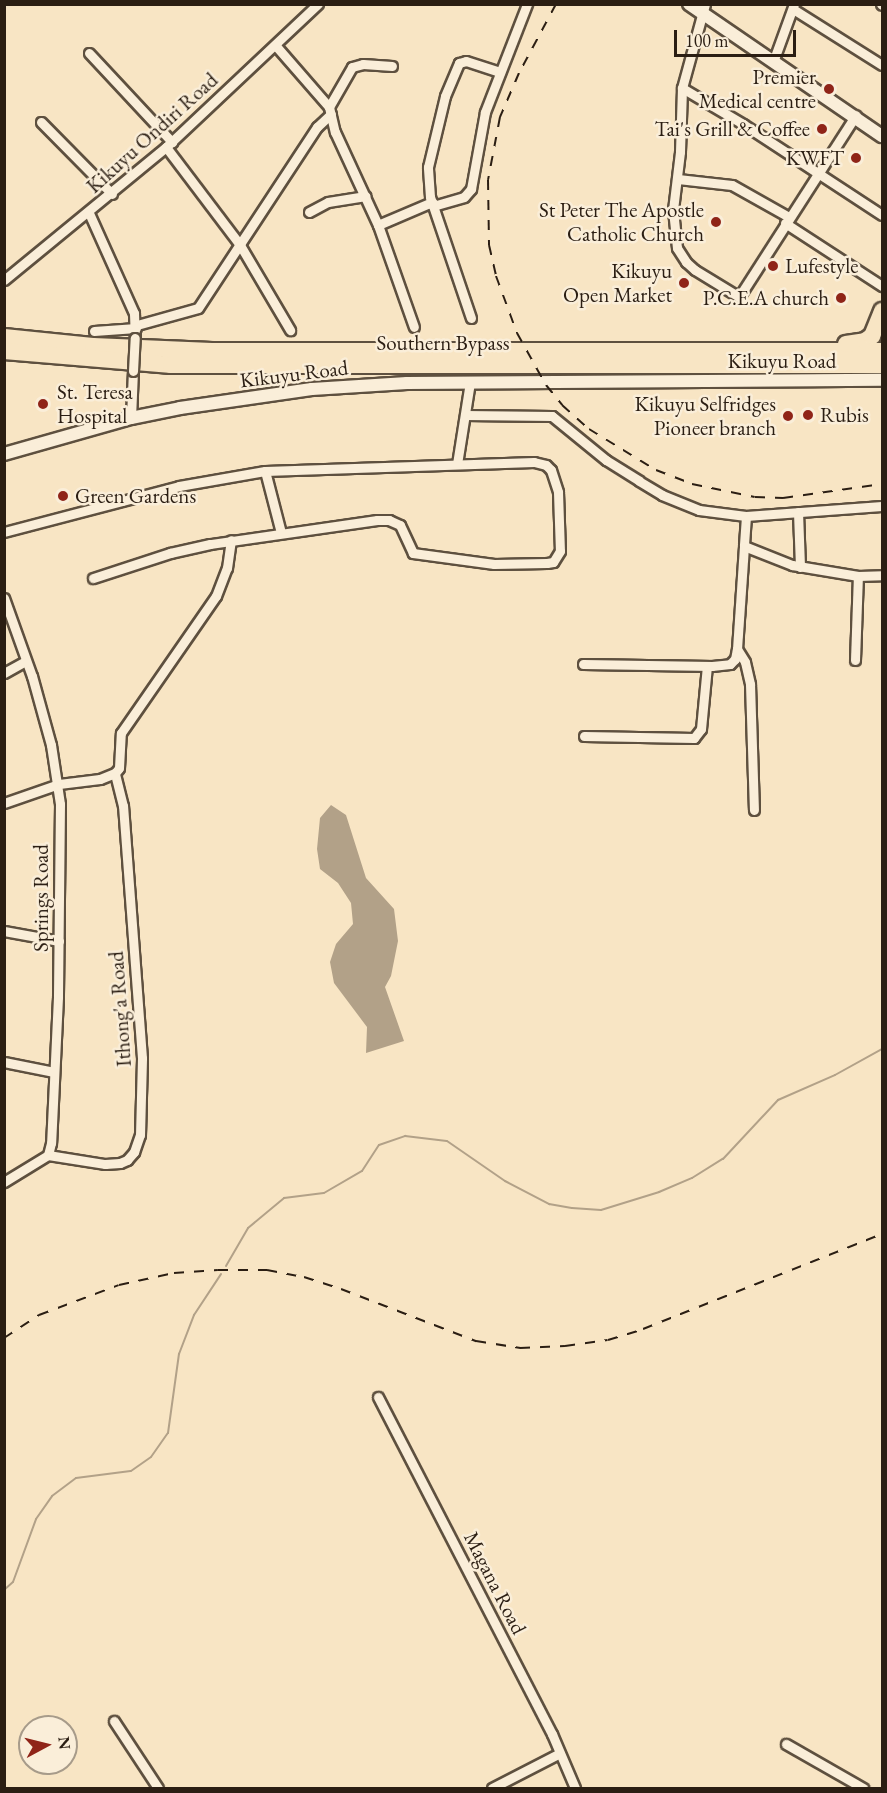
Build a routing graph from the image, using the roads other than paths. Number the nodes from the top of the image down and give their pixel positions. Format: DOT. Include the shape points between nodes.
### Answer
graph roads {
  1 [pos="318,4"];
  2 [pos="527,4"];
  3 [pos="689,4"];
  4 [pos="794,7"];
  5 [pos="704,8"];
  6 [pos="276,46"];
  7 [pos="89,53"];
  8 [pos="772,62"];
  9 [pos="882,65"];
  10 [pos="392,66"];
  11 [pos="500,72"];
  12 [pos="682,88"];
  13 [pos="330,110"];
  14 [pos="855,115"];
  15 [pos="41,122"];
  16 [pos="882,135"];
  17 [pos="169,145"];
  18 [pos="818,174"];
  19 [pos="678,179"];
  20 [pos="112,194"];
  21 [pos="366,196"];
  22 [pos="433,204"];
  23 [pos="309,212"];
  24 [pos="89,213"];
  25 [pos="882,215"];
  26 [pos="787,220"];
  27 [pos="378,225"];
  28 [pos="240,245"];
  29 [pos="4,280"];
  30 [pos="882,286"];
  31 [pos="882,311"];
  32 [pos="471,318"];
  33 [pos="414,327"];
  34 [pos="136,330"];
  35 [pos="290,330"];
  36 [pos="94,331"];
  37 [pos="4,337"];
  38 [pos="4,351"];
  39 [pos="769,351"];
  40 [pos="882,351"];
  41 [pos="882,364"];
  42 [pos="882,380"];
  43 [pos="470,382"];
  44 [pos="465,415"];
  45 [pos="131,418"];
  46 [pos="4,454"];
  47 [pos="457,464"];
  48 [pos="265,471"];
  49 [pos="882,506"];
  50 [pos="798,512"];
  51 [pos="746,516"];
  52 [pos="4,532"];
  53 [pos="280,533"];
  54 [pos="231,540"];
  55 [pos="744,546"];
  56 [pos="800,567"];
  57 [pos="882,575"];
  58 [pos="858,576"];
  59 [pos="93,578"];
  60 [pos="4,598"];
  61 [pos="737,649"];
  62 [pos="855,660"];
  63 [pos="26,661"];
  64 [pos="583,664"];
  65 [pos="707,666"];
  66 [pos="4,673"];
  67 [pos="584,736"];
  68 [pos="115,773"];
  69 [pos="59,784"];
  70 [pos="4,803"];
  71 [pos="754,810"];
  72 [pos="4,931"];
  73 [pos="59,941"];
  74 [pos="4,1062"];
  75 [pos="54,1072"];
  76 [pos="48,1155"];
  77 [pos="4,1182"];
  78 [pos="378,1397"];
  79 [pos="114,1721"];
  80 [pos="786,1744"];
  81 [pos="560,1753"];
  82 [pos="158,1788"];
  83 [pos="492,1788"];
  84 [pos="575,1788"];
  85 [pos="863,1788"];
  1 -- 6 [label="street, Kikuyu Ondiri Road"];
  2 -- 11 [label="street"];
  3 -- 5 [label="main road"];
  4 -- 8 [label="street"];
  4 -- 9 [label="street"];
  5 -- 8 [label="main road"];
  5 -- 12 [label="street"];
  6 -- 13 [label="street"];
  6 -- 17 [label="street, Kikuyu Ondiri Road"];
  7 -- 17 [label="street"];
  8 -- 14 [label="main road"];
  10 -- 13 [label="street" via="352,67"];
  11 -- 22 [label="street" via="485,112 471,189 464,197"];
  11 -- 22 [label="street" via="466,61 458,65 445,96 428,167"];
  12 -- 18 [label="street"];
  12 -- 19 [label="street"];
  13 -- 21 [label="street" via="335,132"];
  13 -- 28 [label="street"];
  14 -- 16 [label="main road"];
  14 -- 18 [label="street"];
  15 -- 20 [label="street"];
  17 -- 20 [label="street, Kikuyu Ondiri Road"];
  17 -- 28 [label="street"];
  18 -- 25 [label="street"];
  18 -- 26 [label="street"];
  19 -- 26 [label="street" via="732,185"];
  19 -- 26 [label="street" via="674,237 680,255 695,270 739,297"];
  20 -- 24 [label="street, Kikuyu Ondiri Road"];
  21 -- 23 [label="street" via="328,202"];
  21 -- 27 [label="street"];
  22 -- 27 [label="street"];
  22 -- 32 [label="street"];
  24 -- 29 [label="street, Kikuyu Ondiri Road"];
  24 -- 34 [label="street" via="131,306"];
  26 -- 30 [label="street"];
  27 -- 33 [label="street"];
  28 -- 34 [label="street" via="198,308"];
  28 -- 35 [label="street"];
  31 -- 39 [label="highway" via="876,330 865,341 789,343"];
  34 -- 36 [label="street"];
  34 -- 45 [label="street, bridge"];
  37 -- 39 [label="highway, Southern Bypass" via="93,346 213,351"];
  38 -- 41 [label="highway, Southern Bypass" via="171,366"];
  39 -- 40 [label="highway, Southern Bypass"];
  42 -- 43 [label="main road, Kikuyu Road"];
  43 -- 44 [label="street"];
  43 -- 45 [label="main road, Kikuyu Road" via="295,391"];
  44 -- 47 [label="street"];
  44 -- 51 [label="street" via="552,416 606,459 662,495 699,510"];
  45 -- 46 [label="main road, Kikuyu Road"];
  47 -- 48 [label="street"];
  47 -- 53 [label="street" via="546,465 558,492 557,558 547,563 506,565 414,554 400,525 389,520"];
  48 -- 52 [label="street" via="179,486"];
  48 -- 53 [label="street"];
  49 -- 50 [label="street"];
  50 -- 51 [label="street"];
  50 -- 56 [label="street"];
  51 -- 55 [label="street"];
  53 -- 54 [label="street"];
  54 -- 59 [label="street" via="170,553"];
  54 -- 68 [label="street" via="227,568 216,596 121,733 119,768"];
  55 -- 56 [label="street"];
  55 -- 61 [label="street"];
  56 -- 58 [label="street"];
  57 -- 58 [label="street"];
  58 -- 62 [label="street"];
  60 -- 63 [label="street, Springs Road"];
  61 -- 65 [label="street" via="730,664"];
  61 -- 71 [label="street" via="750,684"];
  63 -- 66 [label="street"];
  63 -- 69 [label="street, Springs Road"];
  64 -- 65 [label="street"];
  65 -- 67 [label="street" via="701,729 694,738"];
  68 -- 69 [label="street"];
  68 -- 76 [label="street, Ithong'a Road" via="123,806 142,1058 140,1135 134,1152 120,1163"];
  69 -- 70 [label="street"];
  69 -- 73 [label="street, Springs Road"];
  72 -- 73 [label="street"];
  73 -- 75 [label="street, Springs Road"];
  74 -- 75 [label="street"];
  75 -- 76 [label="street, Springs Road"];
  76 -- 77 [label="street"];
  78 -- 81 [label="street, Magana Road"];
  79 -- 82 [label="street"];
  80 -- 85 [label="street"];
  81 -- 83 [label="street"];
  81 -- 84 [label="street, Magana Road"];
}
